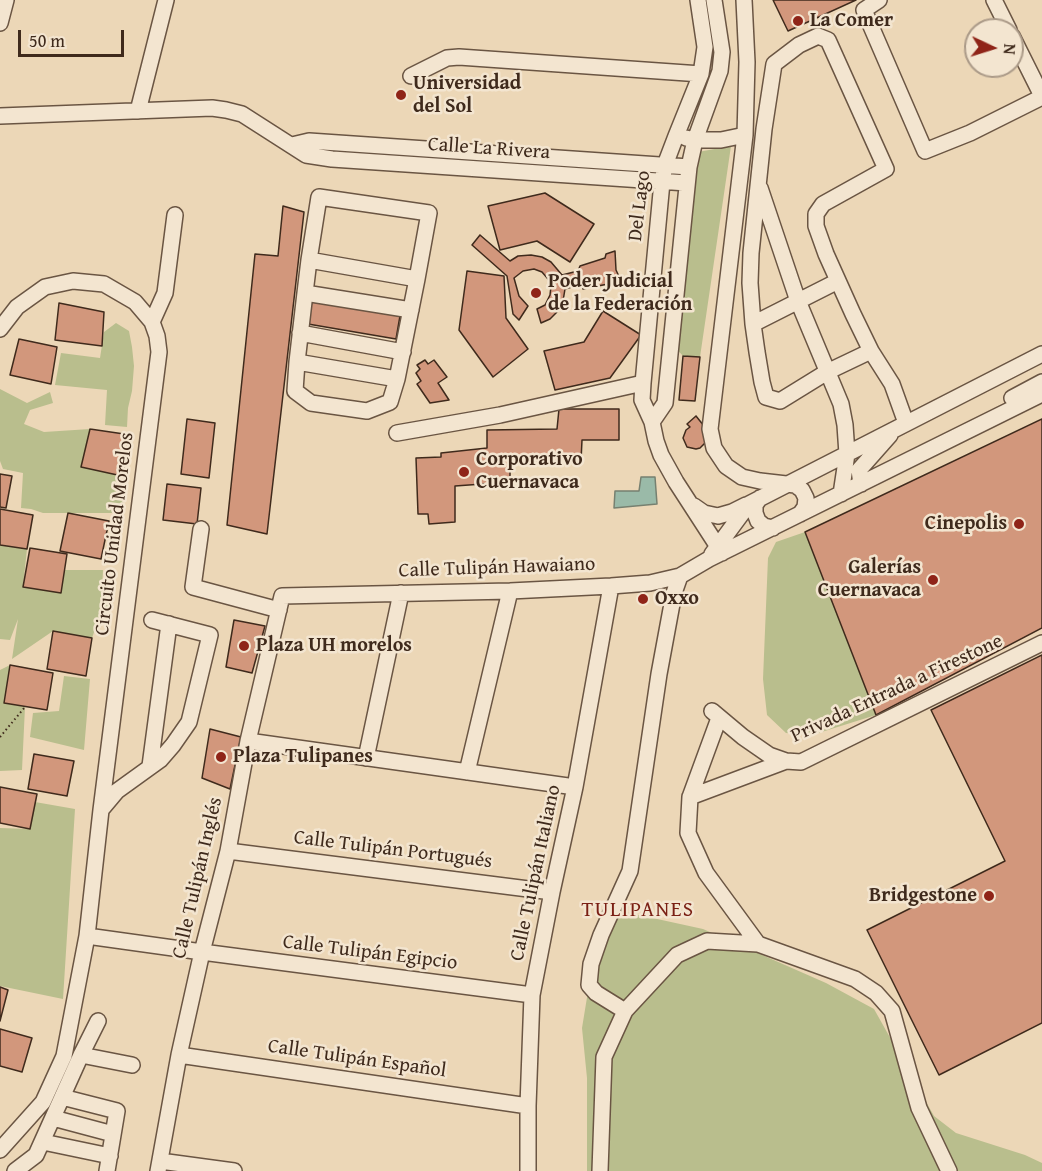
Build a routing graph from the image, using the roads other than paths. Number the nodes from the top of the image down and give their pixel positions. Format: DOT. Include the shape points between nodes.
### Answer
graph roads {
  1 [pos="6,0"];
  2 [pos="166,0"];
  3 [pos="698,0"];
  4 [pos="714,0"];
  5 [pos="744,0"];
  6 [pos="879,0"];
  7 [pos="994,0"];
  8 [pos="1003,18"];
  9 [pos="0,23"];
  10 [pos="1024,60"];
  11 [pos="701,74"];
  12 [pos="411,76"];
  13 [pos="1042,97"];
  14 [pos="138,111"];
  15 [pos="0,116"];
  16 [pos="745,135"];
  17 [pos="676,136"];
  18 [pos="695,140"];
  19 [pos="333,142"];
  20 [pos="292,145"];
  21 [pos="332,159"];
  22 [pos="665,165"];
  23 [pos="689,167"];
  24 [pos="662,182"];
  25 [pos="687,183"];
  26 [pos="758,183"];
  27 [pos="175,215"];
  28 [pos="309,260"];
  29 [pos="417,279"];
  30 [pos="838,281"];
  31 [pos="305,293"];
  32 [pos="798,301"];
  33 [pos="411,310"];
  34 [pos="152,322"];
  35 [pos="753,324"];
  36 [pos="0,329"];
  37 [pos="300,333"];
  38 [pos="871,351"];
  39 [pos="403,352"];
  40 [pos="1042,354"];
  41 [pos="297,362"];
  42 [pos="827,372"];
  43 [pos="397,379"];
  44 [pos="1042,382"];
  45 [pos="643,383"];
  46 [pos="1042,394"];
  47 [pos="652,422"];
  48 [pos="901,426"];
  49 [pos="397,433"];
  50 [pos="847,454"];
  51 [pos="920,455"];
  52 [pos="787,484"];
  53 [pos="861,484"];
  54 [pos="841,494"];
  55 [pos="754,501"];
  56 [pos="692,504"];
  57 [pos="800,514"];
  58 [pos="773,528"];
  59 [pos="201,529"];
  60 [pos="716,552"];
  61 [pos="680,576"];
  62 [pos="611,586"];
  63 [pos="510,591"];
  64 [pos="401,592"];
  65 [pos="280,603"];
  66 [pos="153,620"];
  67 [pos="169,624"];
  68 [pos="1042,643"];
  69 [pos="248,741"];
  70 [pos="366,758"];
  71 [pos="786,761"];
  72 [pos="150,766"];
  73 [pos="467,772"];
  74 [pos="575,788"];
  75 [pos="690,797"];
  76 [pos="101,810"];
  77 [pos="228,851"];
  78 [pos="552,892"];
  79 [pos="87,936"];
  80 [pos="758,944"];
  81 [pos="202,952"];
  82 [pos="532,995"];
  83 [pos="625,1011"];
  84 [pos="98,1021"];
  85 [pos="81,1055"];
  86 [pos="179,1055"];
  87 [pos="132,1065"];
  88 [pos="62,1097"];
  89 [pos="528,1106"];
  90 [pos="54,1118"];
  91 [pos="113,1134"];
  92 [pos="43,1142"];
  93 [pos="0,1150"];
  94 [pos="108,1164"];
  95 [pos="159,1166"];
  96 [pos="15,1171"];
  97 [pos="234,1171"];
  98 [pos="528,1171"];
  99 [pos="600,1171"];
  100 [pos="949,1171"];
  1 -- 9 [label="street"];
  2 -- 14 [label="street"];
  3 -- 11 [label="street, Del Lago" via="705,47"];
  4 -- 18 [label="street" via="722,52 720,71"];
  5 -- 16 [label="street"];
  6 -- 13 [label="street" via="864,9 925,151"];
  7 -- 8 [label="street"];
  10 -- 13 [label="street"];
  11 -- 12 [label="street" via="459,57 447,58"];
  11 -- 17 [label="street, Del Lago"];
  14 -- 15 [label="street, Calle La Rivera"];
  14 -- 20 [label="street, Calle La Rivera" via="226,110 242,114"];
  16 -- 18 [label="street"];
  16 -- 52 [label="street" via="710,429 714,448 726,466 742,477"];
  17 -- 18 [label="street"];
  17 -- 22 [label="street, Del Lago"];
  18 -- 23 [label="street"];
  19 -- 20 [label="street, Calle La Rivera"];
  19 -- 21 [label="street"];
  19 -- 22 [label="street, Calle La Rivera"];
  20 -- 21 [label="street, Calle La Rivera" via="306,155"];
  21 -- 24 [label="street, Calle La Rivera"];
  22 -- 23 [label="street, Calle La Rivera"];
  22 -- 24 [label="street, Del Lago"];
  23 -- 25 [label="street"];
  24 -- 25 [label="street, Calle La Rivera"];
  24 -- 45 [label="street, Del Lago"];
  25 -- 47 [label="street" via="665,403"];
  26 -- 30 [label="street" via="774,64 818,36 828,40 886,169 823,204 816,214 816,226"];
  26 -- 32 [label="street"];
  26 -- 35 [label="street" via="750,263"];
  27 -- 34 [label="street" via="165,293"];
  28 -- 29 [label="street"];
  28 -- 29 [label="street" via="319,196 429,213"];
  28 -- 31 [label="street"];
  29 -- 33 [label="street"];
  30 -- 32 [label="street"];
  30 -- 38 [label="street"];
  31 -- 33 [label="street"];
  31 -- 37 [label="street"];
  32 -- 35 [label="street"];
  32 -- 42 [label="street"];
  33 -- 39 [label="street"];
  34 -- 36 [label="street, Circuito Unidad Morelos" via="135,302 104,284 73,281 45,287 17,307"];
  34 -- 76 [label="street, Circuito Unidad Morelos" via="159,352"];
  35 -- 42 [label="street" via="766,397 780,401"];
  37 -- 39 [label="street"];
  37 -- 41 [label="street"];
  38 -- 42 [label="street"];
  38 -- 48 [label="street" via="892,384"];
  39 -- 43 [label="street"];
  40 -- 48 [label="street, Calle Tulipán Hawaiano"];
  41 -- 43 [label="street"];
  41 -- 43 [label="street" via="295,391 311,403 367,411 390,402"];
  42 -- 50 [label="street" via="841,404"];
  44 -- 51 [label="street" via="947,432"];
  45 -- 47 [label="street, Del Lago" via="642,400"];
  45 -- 49 [label="street"];
  46 -- 51 [label="street, Calle Tulipán Hawaiano"];
  47 -- 56 [label="street, Del Lago" via="661,455"];
  48 -- 50 [label="street, Calle Tulipán Hawaiano"];
  48 -- 53 [label="street" via="859,470"];
  50 -- 52 [label="street, Calle Tulipán Hawaiano"];
  50 -- 54 [label="street"];
  51 -- 53 [label="street, Calle Tulipán Hawaiano"];
  52 -- 55 [label="street, Calle Tulipán Hawaiano"];
  52 -- 57 [label="street" via="802,490 806,498"];
  53 -- 54 [label="street, Calle Tulipán Hawaiano"];
  54 -- 57 [label="street, Calle Tulipán Hawaiano"];
  55 -- 56 [label="street" via="718,516 704,513"];
  55 -- 58 [label="street" via="758,521"];
  55 -- 60 [label="street, Calle Tulipán Hawaiano"];
  56 -- 60 [label="street, Del Lago"];
  57 -- 58 [label="street, Calle Tulipán Hawaiano"];
  58 -- 60 [label="street, Calle Tulipán Hawaiano"];
  59 -- 65 [label="street, Calle Tulipán Hawaiano" via="193,587"];
  60 -- 61 [label="street, Calle Tulipán Hawaiano"];
  61 -- 62 [label="street, Calle Tulipán Hawaiano"];
  61 -- 83 [label="street" via="660,674 630,871 591,964 590,985"];
  62 -- 63 [label="street, Calle Tulipán Hawaiano"];
  62 -- 74 [label="street, Calle Tulipán Italiano"];
  63 -- 64 [label="street, Calle Tulipán Hawaiano"];
  63 -- 73 [label="street"];
  64 -- 65 [label="street, Calle Tulipán Hawaiano"];
  64 -- 70 [label="street"];
  65 -- 69 [label="street, Calle Tulipán Inglés"];
  66 -- 67 [label="street"];
  67 -- 72 [label="street"];
  67 -- 72 [label="street" via="210,635 189,722 160,760"];
  68 -- 71 [label="street, Privada Entrada a Firestone" via="801,762"];
  69 -- 70 [label="street"];
  69 -- 77 [label="street, Calle Tulipán Inglés"];
  70 -- 73 [label="street"];
  71 -- 75 [label="street"];
  71 -- 75 [label="street, Privada Entrada a Firestone" via="769,755 715,714"];
  72 -- 76 [label="street" via="117,791"];
  73 -- 74 [label="street"];
  74 -- 78 [label="street, Calle Tulipán Italiano"];
  75 -- 80 [label="street" via="688,832 706,873"];
  76 -- 79 [label="street, Circuito Unidad Morelos"];
  77 -- 78 [label="street, Calle Tulipán Portugués"];
  77 -- 81 [label="street, Calle Tulipán Inglés"];
  78 -- 82 [label="street, Calle Tulipán Italiano"];
  79 -- 81 [label="street"];
  79 -- 93 [label="street, Circuito Unidad Morelos" via="64,1056 43,1102"];
  80 -- 83 [label="street" via="707,941 677,955"];
  80 -- 100 [label="street" via="855,980 876,993 892,1011 919,1108"];
  81 -- 82 [label="street, Calle Tulipán Egipcio"];
  81 -- 86 [label="street, Calle Tulipán Inglés"];
  82 -- 89 [label="street, Calle Tulipán Italiano"];
  83 -- 99 [label="street" via="604,1057"];
  84 -- 85 [label="street"];
  85 -- 87 [label="street"];
  85 -- 88 [label="street"];
  86 -- 89 [label="street, Calle Tulipán Español"];
  86 -- 95 [label="street, Calle Tulipán Inglés"];
  88 -- 90 [label="street"];
  88 -- 91 [label="street" via="117,1111"];
  89 -- 98 [label="street, Calle Tulipán Italiano"];
  90 -- 91 [label="street"];
  90 -- 92 [label="street"];
  91 -- 94 [label="street"];
  92 -- 94 [label="street"];
  92 -- 96 [label="street" via="36,1155"];
  95 -- 97 [label="street"];
}
